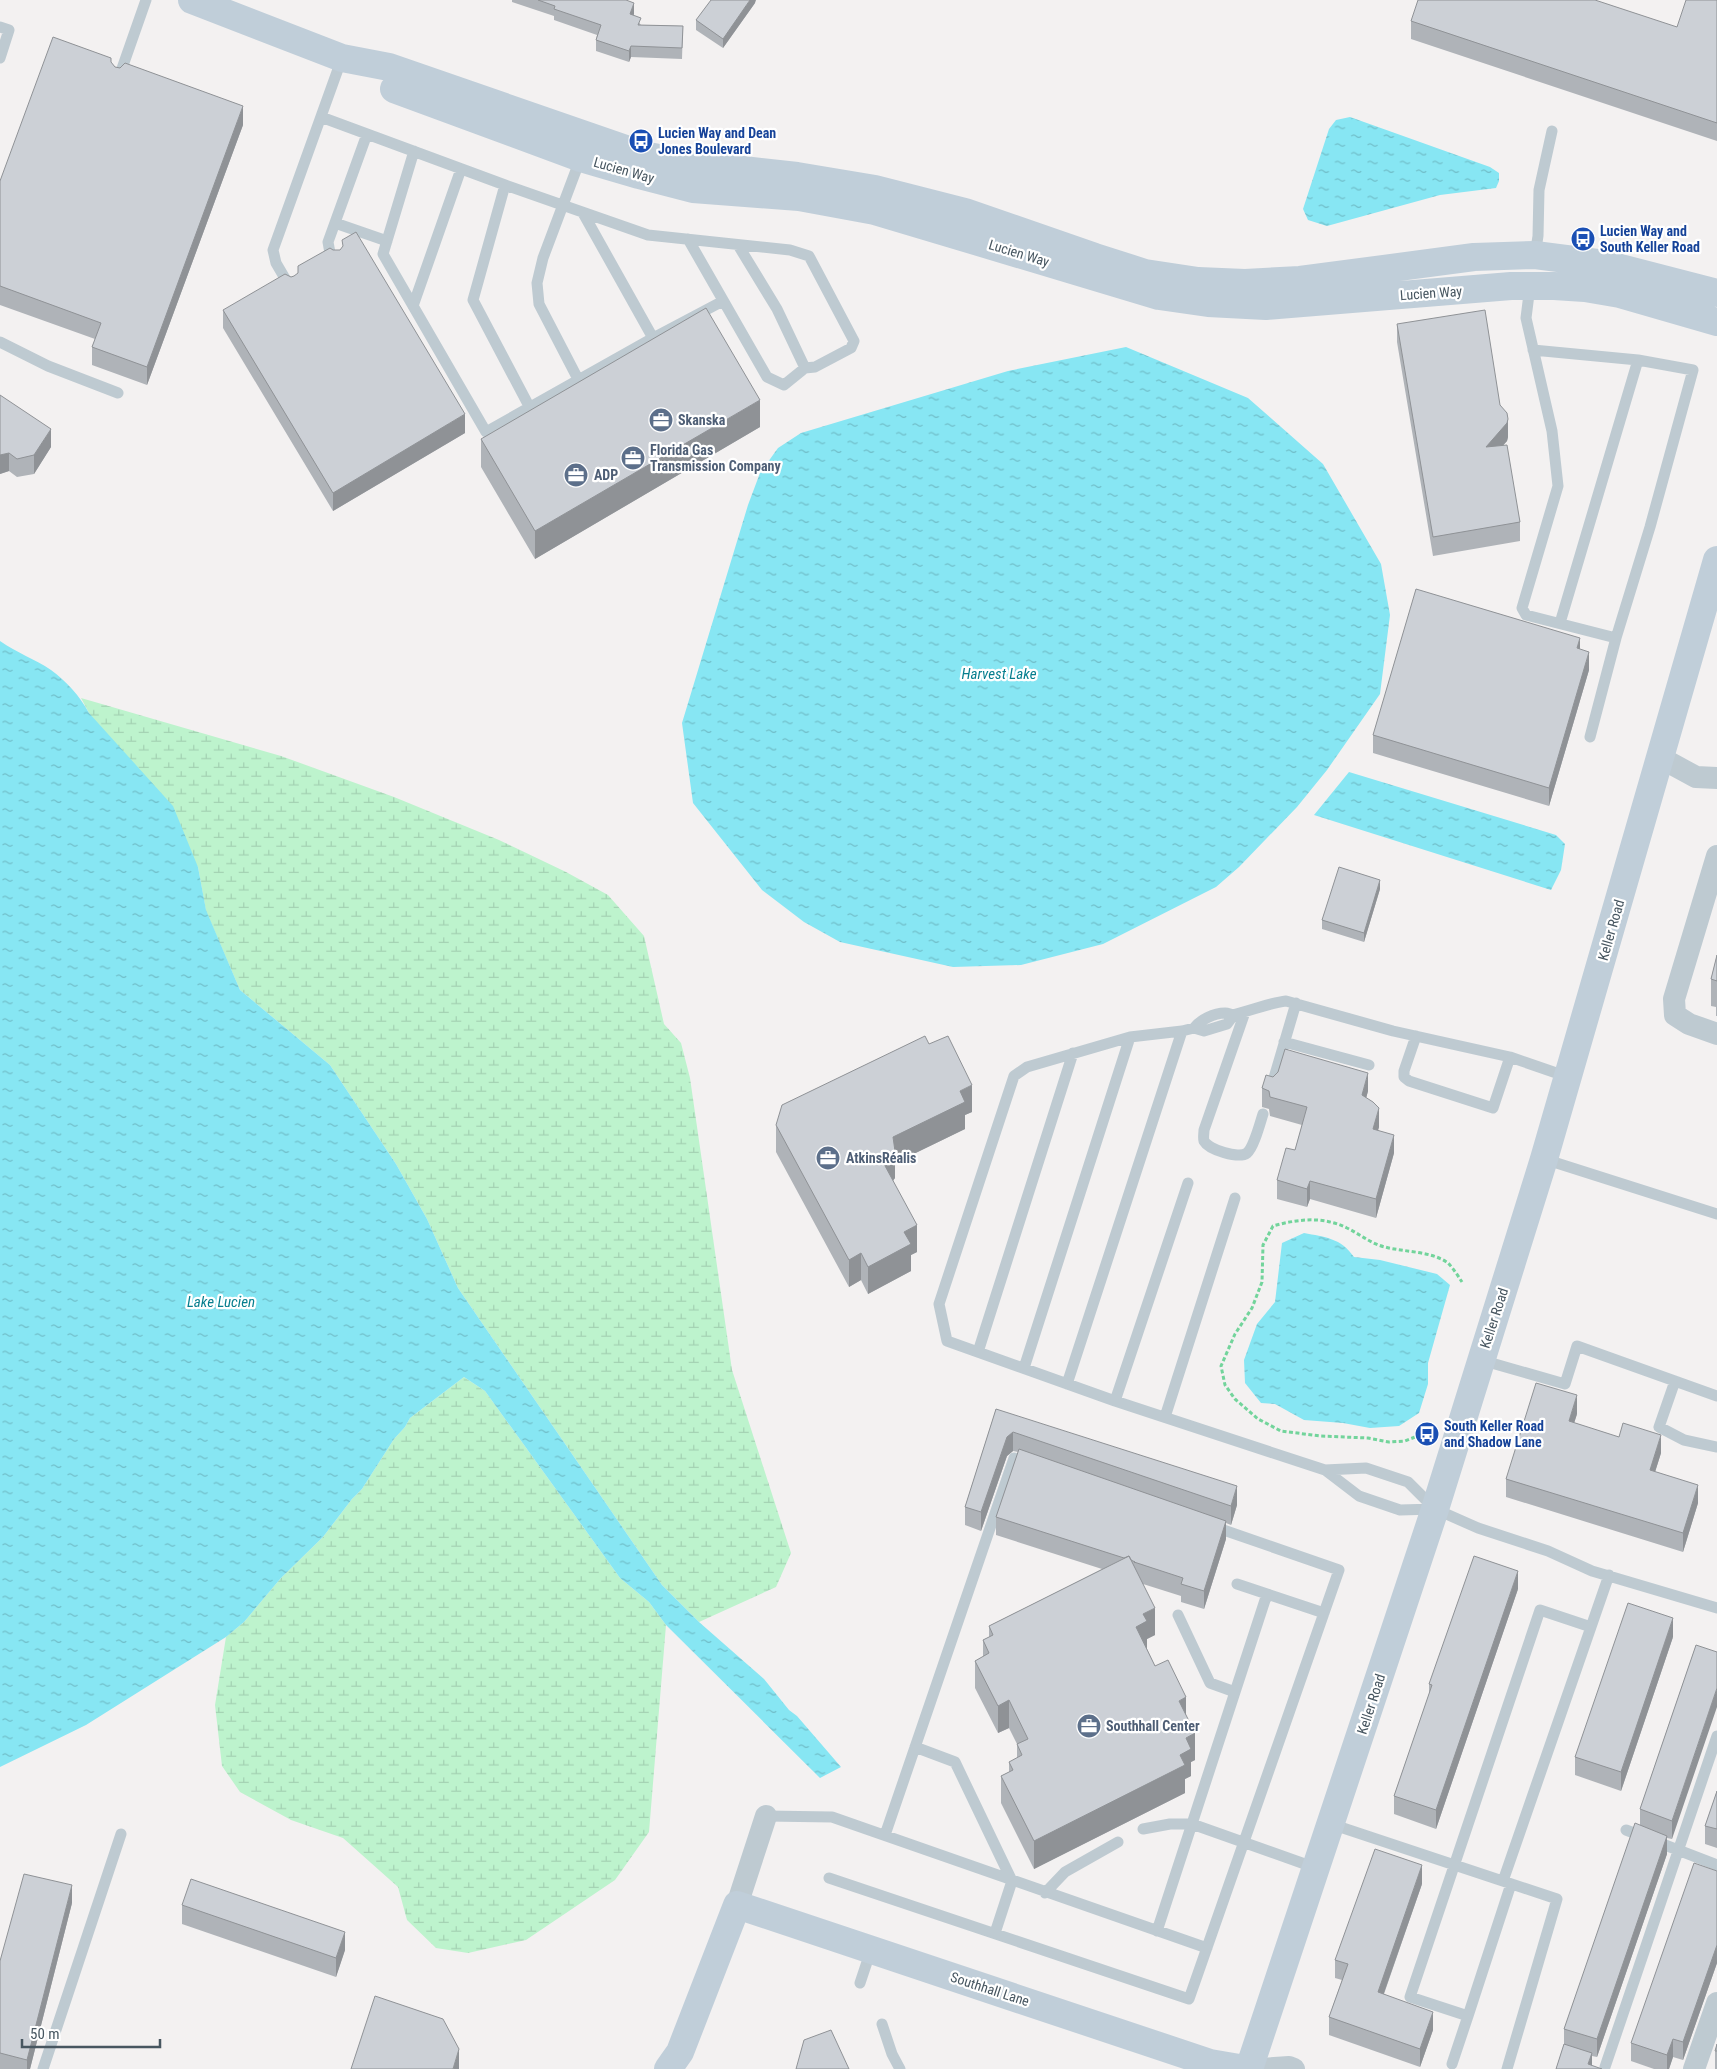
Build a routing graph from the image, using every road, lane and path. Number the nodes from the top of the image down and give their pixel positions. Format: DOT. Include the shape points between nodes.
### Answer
graph roads {
  1 [pos="146,0"];
  2 [pos="192,0"];
  3 [pos="0,27"];
  4 [pos="0,58"];
  5 [pos="342,58"];
  6 [pos="118,79"];
  7 [pos="321,117"];
  8 [pos="1552,131"];
  9 [pos="368,134"];
  10 [pos="585,147"];
  11 [pos="414,152"];
  12 [pos="461,169"];
  13 [pos="505,185"];
  14 [pos="562,206"];
  15 [pos="583,213"];
  16 [pos="335,223"];
  17 [pos="688,239"];
  18 [pos="387,241"];
  19 [pos="738,245"];
  20 [pos="1534,255"];
  21 [pos="336,262"];
  22 [pos="1530,286"];
  23 [pos="291,288"];
  24 [pos="1717,293"];
  25 [pos="723,300"];
  26 [pos="413,306"];
  27 [pos="1717,322"];
  28 [pos="653,338"];
  29 [pos="0,342"];
  30 [pos="1534,350"];
  31 [pos="1638,360"];
  32 [pos="805,368"];
  33 [pos="578,381"];
  34 [pos="118,393"];
  35 [pos="530,408"];
  36 [pos="1717,560"];
  37 [pos="1560,623"];
  38 [pos="1616,638"];
  39 [pos="1590,737"];
  40 [pos="1661,758"];
  41 [pos="1717,769"];
  42 [pos="1717,778"];
  43 [pos="1717,856"];
  44 [pos="1296,1003"];
  45 [pos="1244,1012"];
  46 [pos="1182,1032"];
  47 [pos="1717,1034"];
  48 [pos="1130,1036"];
  49 [pos="1416,1036"];
  50 [pos="1284,1042"];
  51 [pos="1073,1053"];
  52 [pos="1510,1057"];
  53 [pos="1369,1065"];
  54 [pos="1568,1077"];
  55 [pos="1271,1088"];
  56 [pos="1263,1114"];
  57 [pos="1544,1160"];
  58 [pos="1188,1183"];
  59 [pos="1235,1198"];
  60 [pos="1717,1214"];
  61 [pos="1462,1282"];
  62 [pos="978,1352"];
  63 [pos="1481,1360"];
  64 [pos="1024,1368"];
  65 [pos="1675,1381"];
  66 [pos="1066,1384"];
  67 [pos="1717,1396"];
  68 [pos="1115,1401"];
  69 [pos="1165,1417"];
  70 [pos="1415,1436"];
  71 [pos="1717,1447"];
  72 [pos="1042,1468"];
  73 [pos="1325,1470"];
  74 [pos="1435,1510"];
  75 [pos="1200,1522"];
  76 [pos="1609,1575"];
  77 [pos="1237,1584"];
  78 [pos="1267,1594"];
  79 [pos="1717,1608"];
  80 [pos="1324,1613"];
  81 [pos="1178,1615"];
  82 [pos="1591,1627"];
  83 [pos="1235,1692"];
  84 [pos="1717,1736"];
  85 [pos="915,1747"];
  86 [pos="766,1816"];
  87 [pos="1192,1824"];
  88 [pos="1331,1824"];
  89 [pos="1143,1829"];
  90 [pos="1626,1830"];
  91 [pos="122,1834"];
  92 [pos="885,1835"];
  93 [pos="1118,1842"];
  94 [pos="1243,1843"];
  95 [pos="1679,1850"];
  96 [pos="1453,1864"];
  97 [pos="1717,1865"];
  98 [pos="1316,1868"];
  99 [pos="829,1878"];
  100 [pos="1012,1881"];
  101 [pos="1507,1882"];
  102 [pos="1045,1893"];
  103 [pos="737,1905"];
  104 [pos="1157,1931"];
  105 [pos="994,1933"];
  106 [pos="1207,1948"];
  107 [pos="871,1950"];
  108 [pos="860,1983"];
  109 [pos="1717,2003"];
  110 [pos="1468,2016"];
  111 [pos="882,2024"];
  112 [pos="1452,2064"];
  113 [pos="1604,2067"];
  114 [pos="43,2069"];
  115 [pos="668,2069"];
  116 [pos="900,2069"];
  117 [pos="1245,2069"];
  118 [pos="1249,2069"];
  119 [pos="1260,2069"];
  120 [pos="1294,2069"];
  121 [pos="1507,2069"];
  122 [pos="1694,2069"];
  1 -- 6 [label="lane"];
  2 -- 5 [label="street, Lucien Way"];
  3 -- 4 [label="lane" via="9,30"];
  5 -- 7 [label="lane"];
  5 -- 10 [label="street, Lucien Way" via="389,67"];
  7 -- 9 [label="lane"];
  7 -- 23 [label="lane" via="272,250"];
  8 -- 20 [label="lane" via="1539,190 1538,236"];
  9 -- 11 [label="lane"];
  9 -- 16 [label="lane"];
  10 -- 14 [label="lane"];
  10 -- 20 [label="street, Lucien Way" via="875,189 965,212 1145,272 1198,281 1300,280 1474,258"];
  10 -- 22 [label="street, Lucien Way" via="692,189 799,197 875,211 1160,296 1208,304 1266,306"];
  11 -- 12 [label="lane"];
  11 -- 18 [label="lane"];
  12 -- 13 [label="lane"];
  12 -- 26 [label="lane"];
  13 -- 14 [label="lane"];
  13 -- 35 [label="lane" via="473,300"];
  14 -- 15 [label="lane"];
  14 -- 33 [label="lane" via="537,283 539,304"];
  15 -- 17 [label="lane" via="648,235"];
  15 -- 28 [label="lane"];
  16 -- 18 [label="lane"];
  16 -- 21 [label="lane" via="328,242"];
  17 -- 19 [label="lane"];
  17 -- 25 [label="lane"];
  18 -- 26 [label="lane" via="383,254"];
  19 -- 32 [label="lane" via="776,309"];
  19 -- 32 [label="lane" via="790,250 808,256 854,341 844,352 815,367"];
  20 -- 22 [label="street"];
  20 -- 24 [label="street, Lucien Way" via="1605,264"];
  22 -- 27 [label="street, Lucien Way" via="1585,288 1620,294"];
  22 -- 30 [label="lane" via="1526,318"];
  25 -- 28 [label="lane"];
  25 -- 32 [label="lane" via="768,377 784,385"];
  26 -- 35 [label="lane" via="486,432"];
  28 -- 33 [label="lane"];
  29 -- 34 [label="lane" via="48,366"];
  30 -- 31 [label="lane"];
  30 -- 37 [label="lane" via="1552,431 1558,486 1522,608 1526,615"];
  31 -- 37 [label="lane"];
  31 -- 38 [label="lane" via="1693,370"];
  33 -- 35 [label="lane"];
  36 -- 40 [label="street, Keller Road"];
  37 -- 38 [label="lane"];
  38 -- 39 [label="lane"];
  40 -- 41 [label="street" via="1701,761"];
  40 -- 42 [label="street" via="1696,777"];
  40 -- 54 [label="street, Keller Road"];
  43 -- 47 [label="street" via="1674,999 1676,1015 1689,1024"];
  44 -- 45 [label="lane" via="1276,1002"];
  44 -- 49 [label="lane"];
  44 -- 50 [label="lane"];
  45 -- 46 [label="lane" via="1212,1017"];
  45 -- 56 [label="lane" via="1204,1130 1204,1141 1215,1149 1241,1155 1251,1148"];
  46 -- 48 [label="lane"];
  46 -- 66 [label="lane"];
  48 -- 51 [label="lane"];
  48 -- 64 [label="lane"];
  49 -- 52 [label="lane"];
  49 -- 52 [label="lane" via="1404,1077 1493,1108"];
  50 -- 53 [label="lane"];
  50 -- 55 [label="lane"];
  51 -- 62 [label="lane"];
  51 -- 62 [label="lane" via="1027,1067 1014,1076 939,1304 947,1341"];
  52 -- 54 [label="lane"];
  54 -- 57 [label="street, Keller Road"];
  57 -- 60 [label="lane"];
  57 -- 63 [label="street, Keller Road"];
  58 -- 68 [label="lane"];
  59 -- 69 [label="lane"];
  61 -- 70 [label="path" via="1448,1263 1431,1256 1384,1247 1322,1220 1298,1219 1273,1226 1264,1244 1262,1282 1252,1308 1222,1358 1225,1385 1235,1399 1258,1419 1281,1431 1389,1442"];
  62 -- 64 [label="lane"];
  63 -- 65 [label="lane" via="1565,1384 1576,1346"];
  63 -- 74 [label="street, Keller Road"];
  64 -- 66 [label="lane"];
  65 -- 67 [label="lane"];
  65 -- 71 [label="lane" via="1660,1427 1684,1440"];
  66 -- 68 [label="lane"];
  68 -- 69 [label="lane"];
  69 -- 73 [label="lane"];
  72 -- 85 [label="lane" via="1014,1458"];
  73 -- 74 [label="lane" via="1358,1496 1400,1510"];
  73 -- 74 [label="lane" via="1366,1468 1408,1482"];
  74 -- 76 [label="lane"];
  74 -- 88 [label="street, Keller Road"];
  75 -- 80 [label="lane" via="1339,1570"];
  76 -- 79 [label="lane"];
  76 -- 82 [label="lane"];
  77 -- 78 [label="lane"];
  78 -- 80 [label="lane"];
  78 -- 83 [label="lane"];
  80 -- 94 [label="lane"];
  81 -- 83 [label="lane" via="1210,1683"];
  82 -- 96 [label="lane" via="1540,1610"];
  82 -- 101 [label="lane"];
  83 -- 87 [label="lane"];
  84 -- 95 [label="lane"];
  85 -- 92 [label="lane"];
  85 -- 100 [label="lane" via="955,1762"];
  86 -- 92 [label="lane" via="832,1818"];
  86 -- 103 [label="street"];
  87 -- 89 [label="lane"];
  87 -- 94 [label="lane"];
  87 -- 104 [label="lane"];
  88 -- 96 [label="lane"];
  88 -- 98 [label="street, Keller Road"];
  90 -- 95 [label="lane"];
  91 -- 114 [label="lane"];
  92 -- 100 [label="lane"];
  93 -- 102 [label="lane" via="1065,1872"];
  94 -- 98 [label="lane"];
  94 -- 106 [label="lane"];
  95 -- 97 [label="lane"];
  95 -- 113 [label="lane"];
  96 -- 101 [label="lane"];
  96 -- 110 [label="lane" via="1410,1997"];
  98 -- 118 [label="street, Keller Road"];
  99 -- 105 [label="lane"];
  100 -- 102 [label="lane"];
  100 -- 105 [label="lane"];
  101 -- 110 [label="lane"];
  101 -- 121 [label="lane" via="1557,1899"];
  102 -- 104 [label="lane"];
  103 -- 107 [label="street, Southhall Lane"];
  103 -- 115 [label="street" via="680,2052"];
  104 -- 106 [label="lane"];
  105 -- 106 [label="lane" via="1189,1999"];
  107 -- 108 [label="lane"];
  107 -- 117 [label="street, Southhall Lane" via="1210,2063"];
  109 -- 122 [label="street"];
  110 -- 112 [label="lane"];
  111 -- 116 [label="lane"];
  119 -- 120 [label="street"];
}
